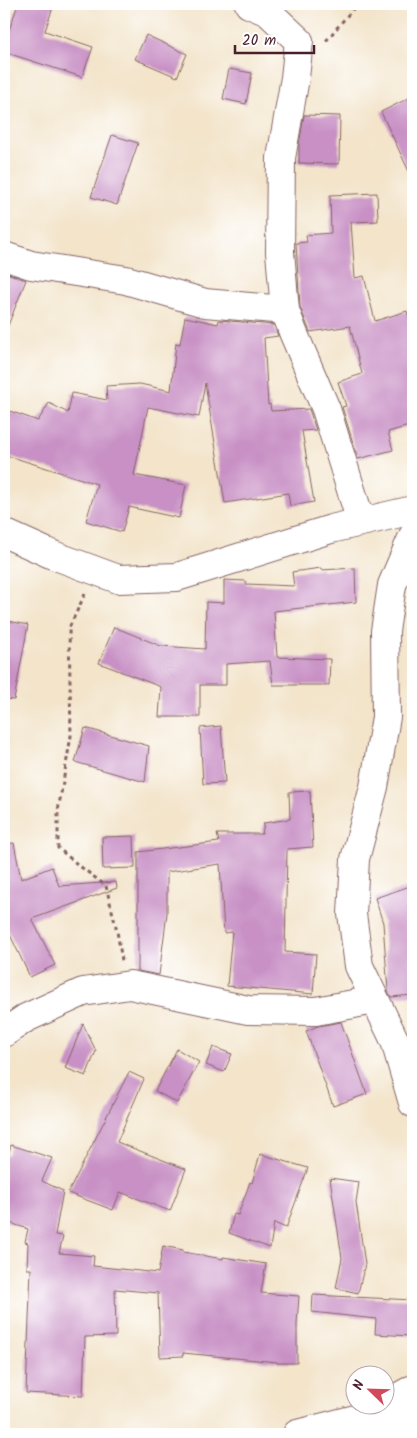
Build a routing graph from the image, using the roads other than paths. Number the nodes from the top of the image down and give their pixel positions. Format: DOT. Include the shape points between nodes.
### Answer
graph roads {
  1 [pos="249,4"];
  2 [pos="4,256"];
  3 [pos="285,310"];
  4 [pos="413,510"];
  5 [pos="361,522"];
  6 [pos="4,533"];
  7 [pos="413,536"];
  8 [pos="375,1000"];
  9 [pos="4,1033"];
  10 [pos="413,1104"];
  11 [pos="413,1389"];
  12 [pos="394,1399"];
  13 [pos="394,1414"];
  14 [pos="353,1416"];
  15 [pos="413,1422"];
  16 [pos="297,1434"];
  1 -- 3 [label="street" via="268,12 299,41 281,158 280,252"];
  2 -- 3 [label="street" via="31,265 126,280 205,303"];
  3 -- 5 [label="street" via="326,409"];
  4 -- 5 [label="street"];
  5 -- 6 [label="street" via="177,577 118,579"];
  7 -- 8 [label="street" via="392,585 385,630 386,717 374,787 355,859 352,914 359,966"];
  8 -- 9 [label="street" via="316,1011 248,1010 130,985 82,992 26,1018"];
  8 -- 10 [label="street" via="395,1041"];
  11 -- 12 [label="street"];
  13 -- 15 [label="street"];
  14 -- 16 [label="street"];
}
